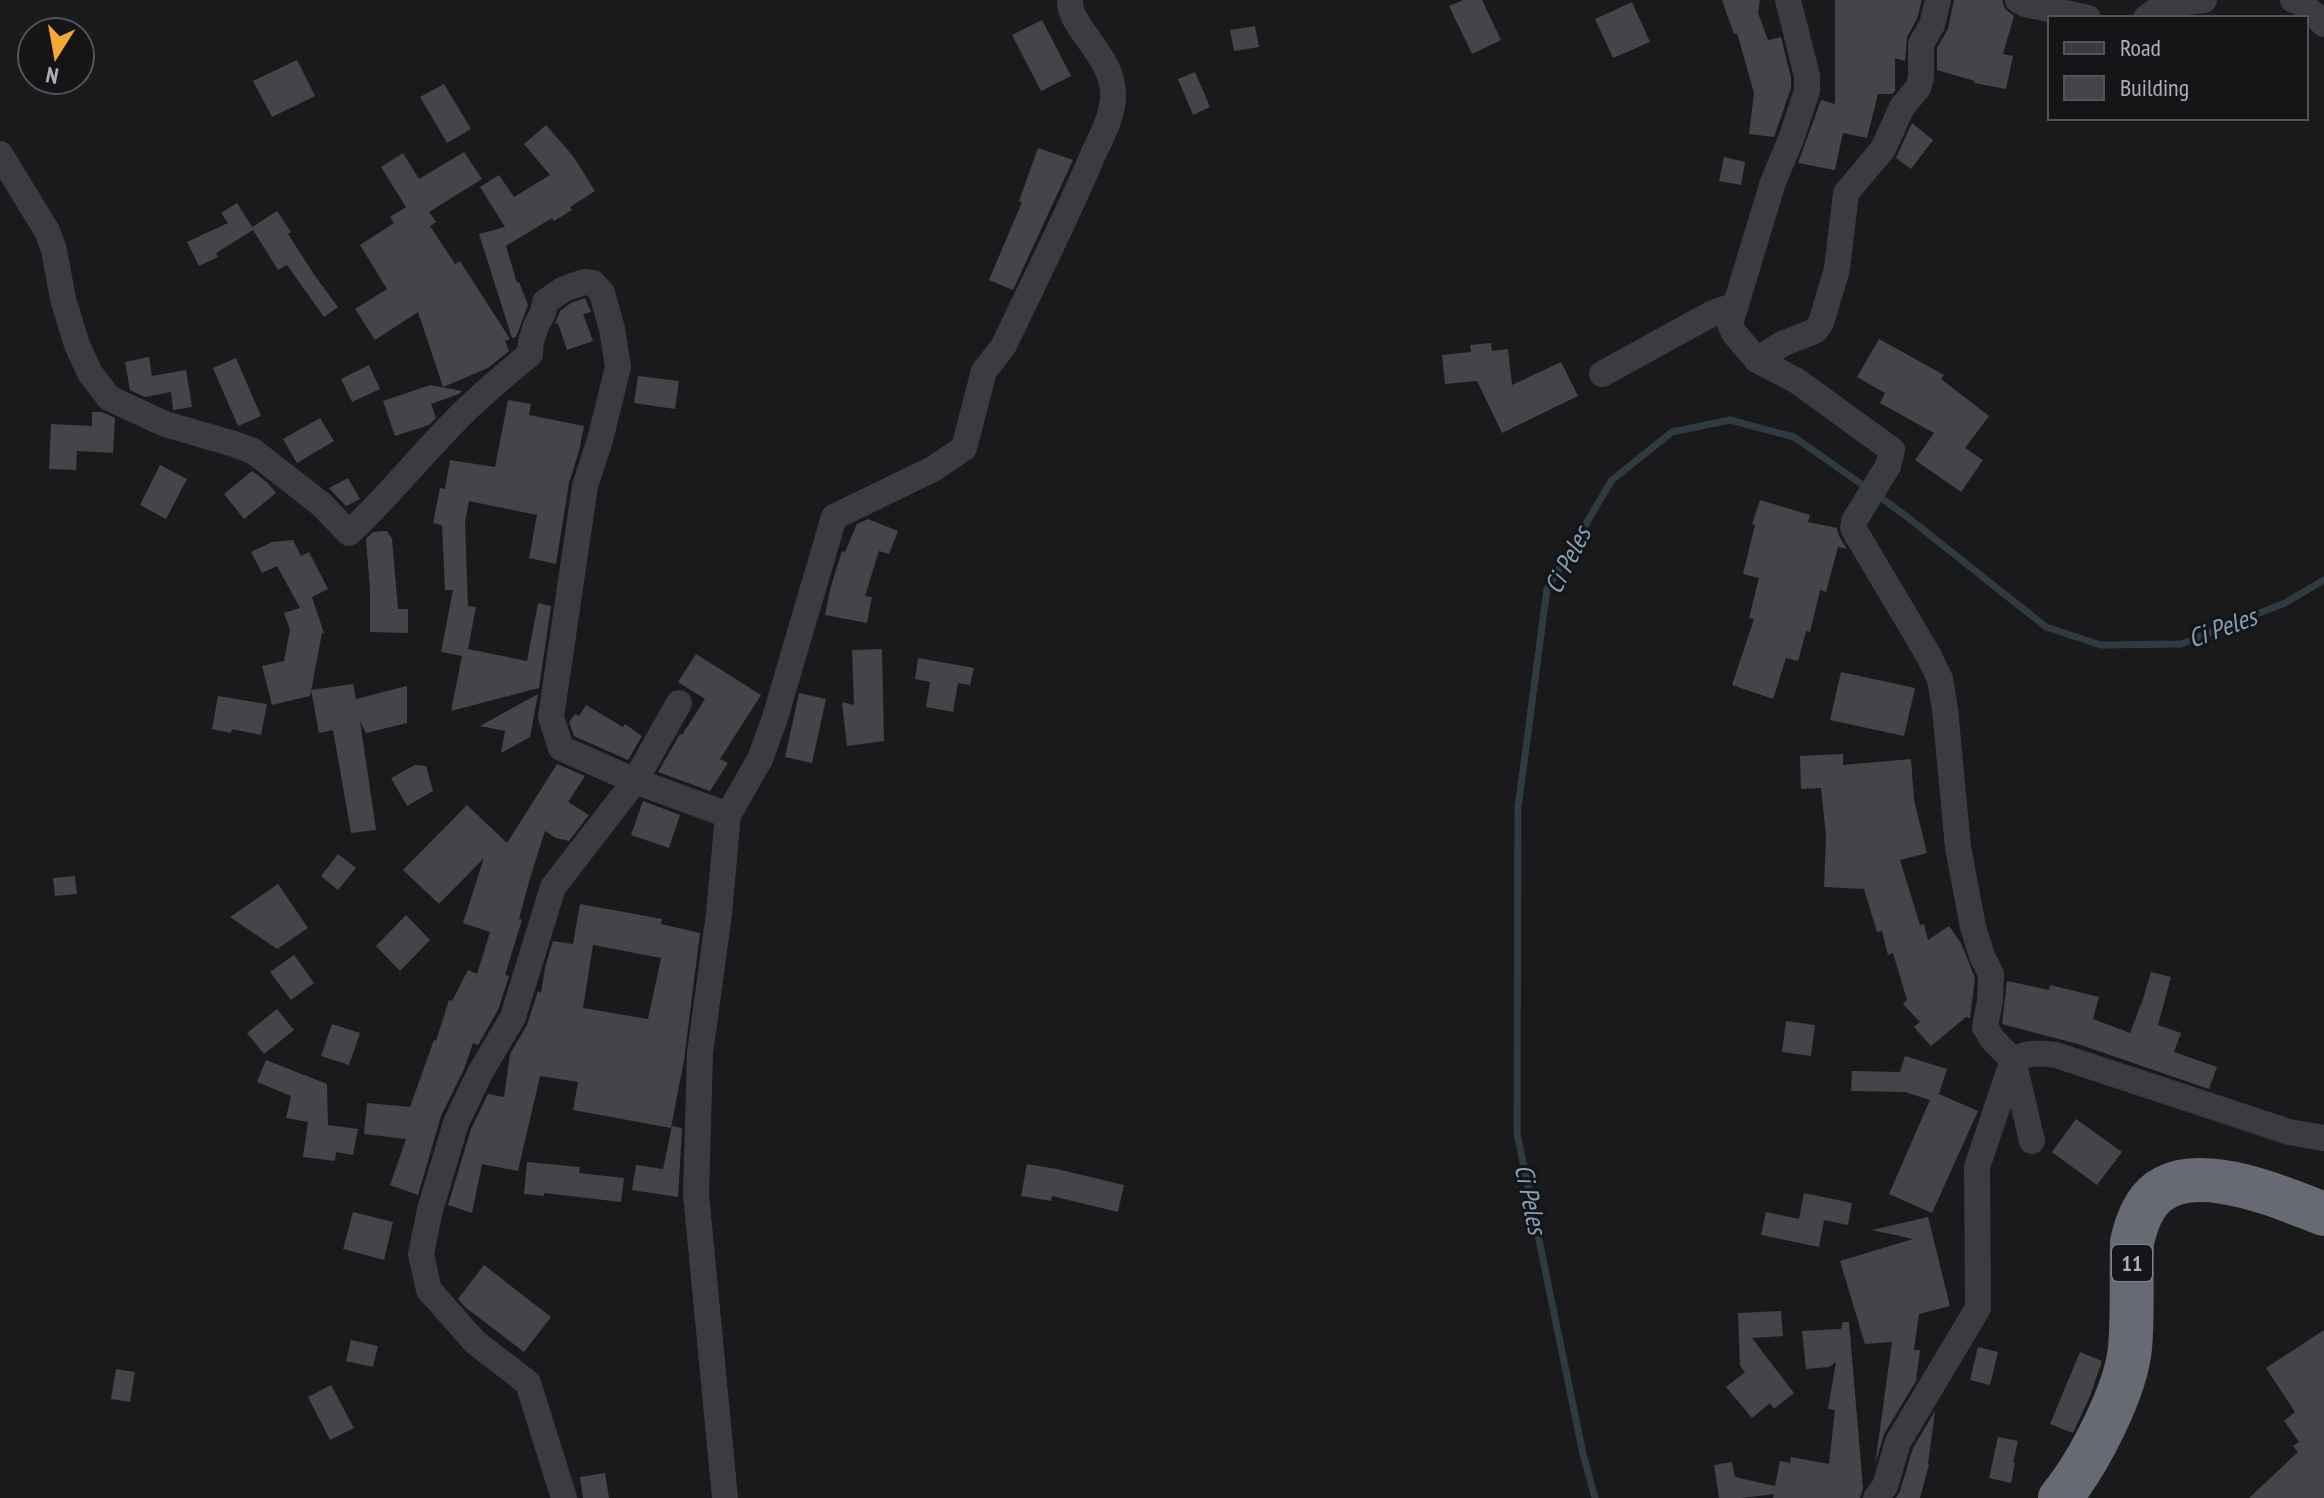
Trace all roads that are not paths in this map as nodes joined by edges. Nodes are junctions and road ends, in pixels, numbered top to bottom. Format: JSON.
{"nodes":[{"id":1,"x":1070,"y":0,"type":"edge"},
{"id":2,"x":1788,"y":0,"type":"edge"},
{"id":3,"x":1938,"y":0,"type":"edge"},
{"id":4,"x":2018,"y":0,"type":"edge"},
{"id":5,"x":2204,"y":0,"type":"edge"},
{"id":6,"x":2293,"y":0,"type":"edge"},
{"id":7,"x":2079,"y":16,"type":"edge"},
{"id":8,"x":2149,"y":16,"type":"edge"},
{"id":9,"x":2324,"y":24,"type":"edge"},
{"id":10,"x":0,"y":154,"type":"edge"},
{"id":11,"x":1736,"y":305,"type":"junction"},
{"id":12,"x":1757,"y":360,"type":"junction"},
{"id":13,"x":1602,"y":374,"type":"dead end"},
{"id":14,"x":679,"y":703,"type":"dead end"},
{"id":15,"x":635,"y":781,"type":"junction"},
{"id":16,"x":728,"y":815,"type":"junction"},
{"id":17,"x":2013,"y":1060,"type":"junction"},
{"id":18,"x":2324,"y":1138,"type":"edge"},
{"id":19,"x":2032,"y":1141,"type":"dead end"},
{"id":20,"x":2324,"y":1214,"type":"edge"},
{"id":21,"x":564,"y":1498,"type":"edge"},
{"id":22,"x":725,"y":1498,"type":"edge"},
{"id":23,"x":1876,"y":1498,"type":"edge"},
{"id":24,"x":2060,"y":1498,"type":"edge"}],
"edges":[{"from":1,"to":16,"type":"street"},
{"from":2,"to":11,"type":"street"},
{"from":3,"to":12,"type":"street"},
{"from":4,"to":7,"type":"street"},
{"from":5,"to":8,"type":"street"},
{"from":6,"to":9,"type":"street"},
{"from":10,"to":15,"type":"street"},
{"from":11,"to":12,"type":"street"},
{"from":11,"to":13,"type":"street"},
{"from":12,"to":17,"type":"street"},
{"from":14,"to":15,"type":"street"},
{"from":15,"to":16,"type":"street"},
{"from":15,"to":21,"type":"street"},
{"from":16,"to":22,"type":"street"},
{"from":17,"to":18,"type":"street"},
{"from":17,"to":19,"type":"street"},
{"from":17,"to":23,"type":"street"},
{"from":20,"to":24,"type":"highway","number":"11"}]}
